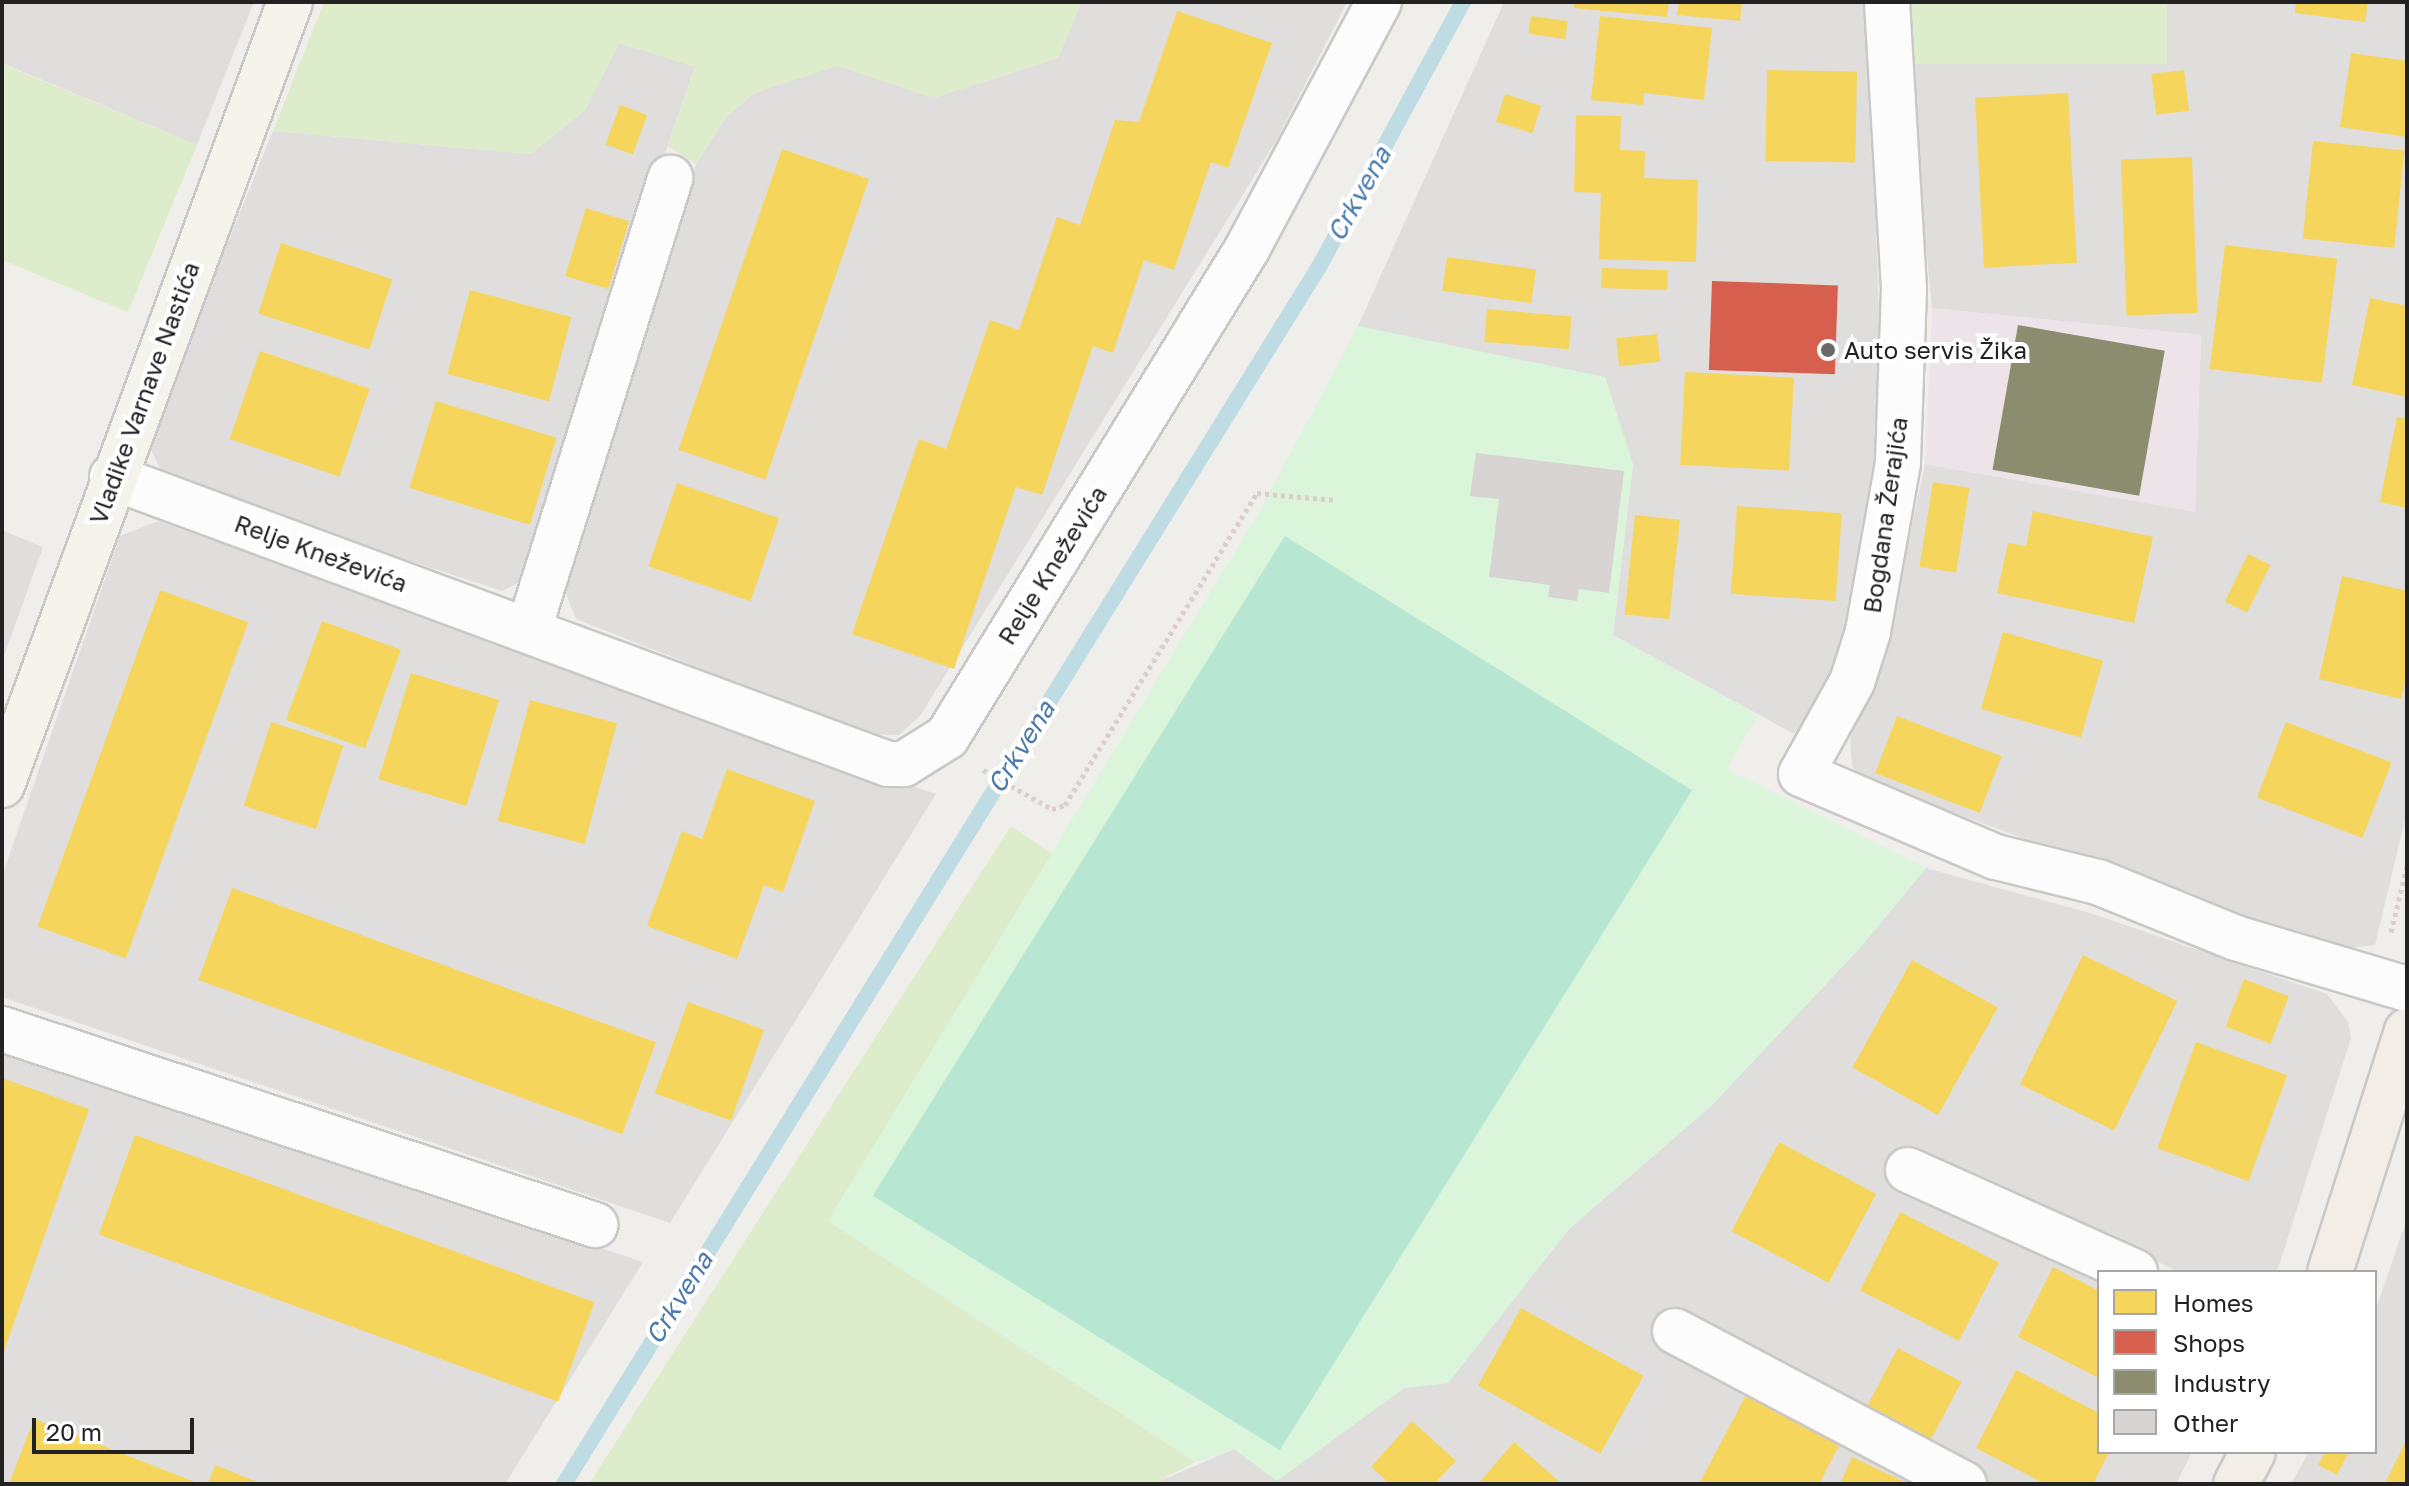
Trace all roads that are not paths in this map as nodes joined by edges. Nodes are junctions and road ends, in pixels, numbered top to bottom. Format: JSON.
{"nodes":[{"id":1,"x":290,"y":2,"type":"edge"},
{"id":2,"x":1379,"y":2,"type":"edge"},
{"id":3,"x":1887,"y":2,"type":"edge"},
{"id":4,"x":670,"y":178,"type":"dead end"},
{"id":5,"x":112,"y":477,"type":"junction"},
{"id":6,"x":529,"y":629,"type":"junction"},
{"id":7,"x":10,"y":739,"type":"edge"},
{"id":8,"x":2,"y":785,"type":"edge"},
{"id":9,"x":2407,"y":989,"type":"edge"},
{"id":10,"x":2,"y":1029,"type":"edge"},
{"id":11,"x":2407,"y":1031,"type":"edge"},
{"id":12,"x":1908,"y":1170,"type":"dead end"},
{"id":13,"x":595,"y":1225,"type":"dead end"},
{"id":14,"x":2131,"y":1270,"type":"edge"},
{"id":15,"x":2331,"y":1270,"type":"edge"},
{"id":16,"x":1675,"y":1331,"type":"dead end"},
{"id":17,"x":2252,"y":1454,"type":"edge"},
{"id":18,"x":1964,"y":1484,"type":"edge"},
{"id":19,"x":2236,"y":1484,"type":"edge"}],
"edges":[{"from":1,"to":5,"type":"street","name":"Vladike Varnave Nastića"},
{"from":2,"to":6,"type":"street","name":"Relje Kneževića"},
{"from":3,"to":9,"type":"street","name":"Bogdana Žerajića"},
{"from":4,"to":6,"type":"street"},
{"from":5,"to":6,"type":"street","name":"Relje Kneževića"},
{"from":5,"to":7,"type":"street","name":"Vladike Varnave Nastića"},
{"from":7,"to":8,"type":"street","name":"Vladike Varnave Nastića"},
{"from":10,"to":13,"type":"street"},
{"from":11,"to":15,"type":"main road"},
{"from":12,"to":14,"type":"street"},
{"from":16,"to":18,"type":"street"},
{"from":17,"to":19,"type":"main road"}]}
